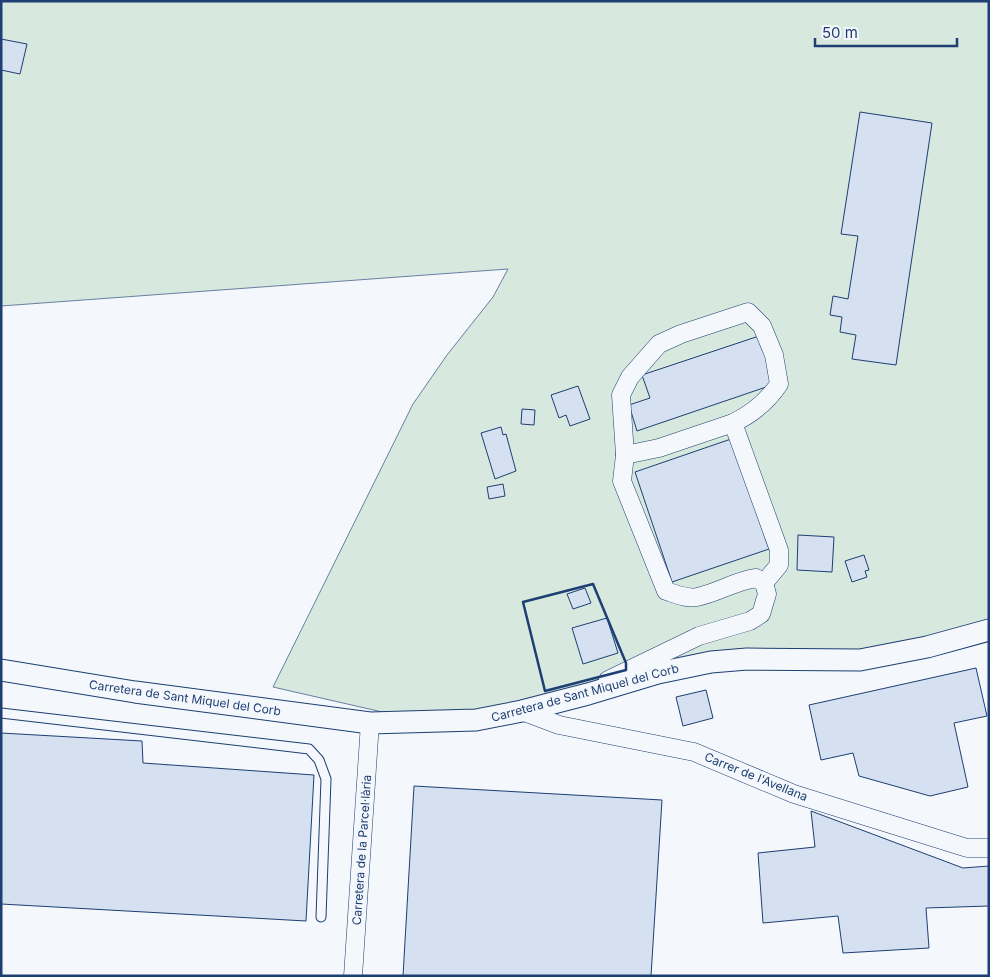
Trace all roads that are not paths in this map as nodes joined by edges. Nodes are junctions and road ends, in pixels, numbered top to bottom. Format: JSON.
{"nodes":[{"id":1,"x":733,"y":423,"type":"junction"},
{"id":2,"x":625,"y":455,"type":"junction"},
{"id":3,"x":764,"y":583,"type":"junction"},
{"id":4,"x":989,"y":630,"type":"edge"},
{"id":5,"x":1,"y":670,"type":"edge"},
{"id":6,"x":572,"y":698,"type":"junction"},
{"id":7,"x":522,"y":711,"type":"junction"},
{"id":8,"x":1,"y":713,"type":"edge"},
{"id":9,"x":370,"y":723,"type":"junction"},
{"id":10,"x":989,"y":848,"type":"edge"},
{"id":11,"x":321,"y":917,"type":"dead end"},
{"id":12,"x":353,"y":976,"type":"edge"}],
"edges":[{"from":1,"to":2,"type":"street"},
{"from":1,"to":2,"type":"street"},
{"from":1,"to":3,"type":"street"},
{"from":2,"to":3,"type":"street"},
{"from":3,"to":6,"type":"street"},
{"from":4,"to":6,"type":"street","name":"Carretera de Sant Miquel del Corb"},
{"from":5,"to":9,"type":"street","name":"Carretera de Sant Miquel del Corb"},
{"from":6,"to":7,"type":"street","name":"Carretera de Sant Miquel del Corb"},
{"from":7,"to":9,"type":"street","name":"Carretera de Sant Miquel del Corb"},
{"from":7,"to":10,"type":"street","name":"Carrer de l'Avellana"},
{"from":8,"to":11,"type":"lane"},
{"from":9,"to":12,"type":"street","name":"Carretera de la Parcel·lària"}]}
